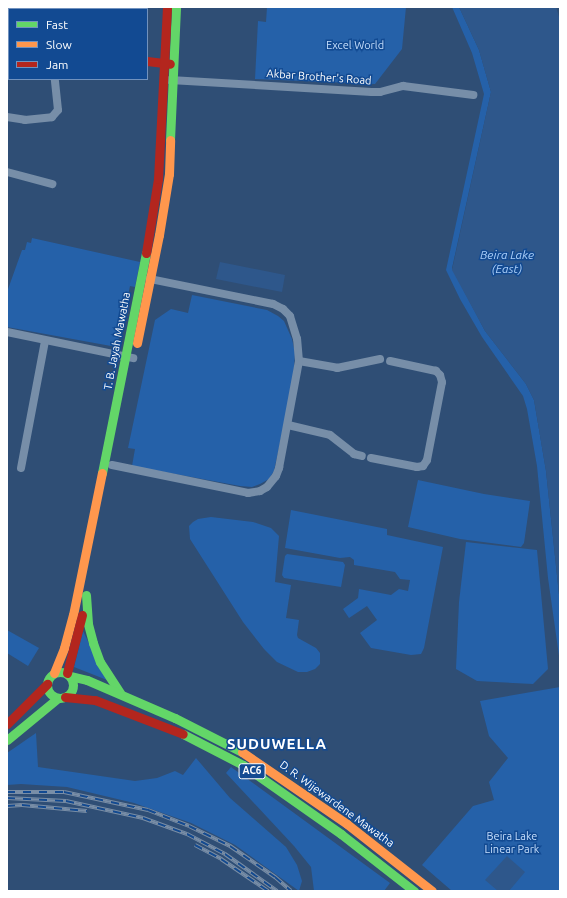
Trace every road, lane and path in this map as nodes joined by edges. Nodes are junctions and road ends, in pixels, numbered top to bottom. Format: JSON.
{"nodes":[{"id":1,"x":167,"y":7,"type":"edge"},
{"id":2,"x":176,"y":7,"type":"edge"},
{"id":3,"x":148,"y":61,"type":"edge"},
{"id":4,"x":164,"y":63,"type":"junction"},
{"id":5,"x":174,"y":64,"type":"junction"},
{"id":6,"x":163,"y":79,"type":"junction"},
{"id":7,"x":55,"y":80,"type":"edge"},
{"id":8,"x":173,"y":80,"type":"junction"},
{"id":9,"x":473,"y":95,"type":"dead end"},
{"id":10,"x":7,"y":117,"type":"edge"},
{"id":11,"x":7,"y":172,"type":"edge"},
{"id":12,"x":52,"y":184,"type":"dead end"},
{"id":13,"x":150,"y":279,"type":"junction"},
{"id":14,"x":7,"y":332,"type":"edge"},
{"id":15,"x":45,"y":341,"type":"junction"},
{"id":16,"x":129,"y":357,"type":"junction"},
{"id":17,"x":380,"y":359,"type":"dead end"},
{"id":18,"x":299,"y":361,"type":"junction"},
{"id":19,"x":390,"y":361,"type":"dead end"},
{"id":20,"x":288,"y":424,"type":"junction"},
{"id":21,"x":362,"y":456,"type":"dead end"},
{"id":22,"x":371,"y":458,"type":"dead end"},
{"id":23,"x":112,"y":465,"type":"junction"},
{"id":24,"x":21,"y":468,"type":"dead end"},
{"id":25,"x":86,"y":595,"type":"junction"},
{"id":26,"x":54,"y":673,"type":"junction"},
{"id":27,"x":68,"y":675,"type":"junction"},
{"id":28,"x":47,"y":684,"type":"junction"},
{"id":29,"x":120,"y":694,"type":"junction"},
{"id":30,"x":61,"y":698,"type":"junction"},
{"id":31,"x":7,"y":724,"type":"edge"},
{"id":32,"x":7,"y":740,"type":"edge"},
{"id":33,"x":285,"y":780,"type":"junction"},
{"id":34,"x":279,"y":790,"type":"junction"},
{"id":35,"x":410,"y":873,"type":"junction"},
{"id":36,"x":403,"y":882,"type":"junction"},
{"id":37,"x":414,"y":891,"type":"edge"},
{"id":38,"x":432,"y":891,"type":"edge"}],
"edges":[{"from":1,"to":4,"type":"main road","name":"T. B. Jayah Mawatha"},
{"from":2,"to":5,"type":"main road","name":"T. B. Jayah Mawatha"},
{"from":3,"to":4,"type":"main road"},
{"from":4,"to":5,"type":"main road"},
{"from":4,"to":6,"type":"main road","name":"T. B. Jayah Mawatha"},
{"from":5,"to":8,"type":"main road","name":"T. B. Jayah Mawatha"},
{"from":6,"to":8,"type":"street","name":"Akbar Brother's Road"},
{"from":6,"to":16,"type":"main road","name":"T. B. Jayah Mawatha"},
{"from":7,"to":10,"type":"street"},
{"from":8,"to":9,"type":"street","name":"Akbar Brother's Road"},
{"from":8,"to":13,"type":"main road","name":"T. B. Jayah Mawatha"},
{"from":11,"to":12,"type":"street"},
{"from":13,"to":16,"type":"main road","name":"T. B. Jayah Mawatha"},
{"from":13,"to":18,"type":"street"},
{"from":14,"to":15,"type":"street"},
{"from":15,"to":16,"type":"street"},
{"from":15,"to":24,"type":"street"},
{"from":16,"to":23,"type":"main road","name":"T. B. Jayah Mawatha"},
{"from":16,"to":26,"type":"main road","name":"T. B. Jayah Mawatha"},
{"from":17,"to":18,"type":"street"},
{"from":18,"to":20,"type":"street"},
{"from":19,"to":22,"type":"street"},
{"from":20,"to":21,"type":"street"},
{"from":20,"to":23,"type":"street"},
{"from":23,"to":25,"type":"main road","name":"T. B. Jayah Mawatha"},
{"from":25,"to":27,"type":"main road","name":"T. B. Jayah Mawatha"},
{"from":25,"to":29,"type":"main road"},
{"from":26,"to":27,"type":"main road"},
{"from":26,"to":28,"type":"main road"},
{"from":27,"to":29,"type":"main road","name":"D. R. Wijewardene Mawatha","number":"AC6"},
{"from":27,"to":30,"type":"main road"},
{"from":28,"to":30,"type":"main road"},
{"from":28,"to":31,"type":"main road"},
{"from":29,"to":33,"type":"main road","name":"D. R. Wijewardene Mawatha","number":"AC6"},
{"from":30,"to":32,"type":"main road"},
{"from":30,"to":34,"type":"main road","name":"D. R. Wijewardene Mawatha","number":"AC6"},
{"from":33,"to":34,"type":"main road"},
{"from":33,"to":35,"type":"main road","name":"D. R. Wijewardene Mawatha","number":"AC6"},
{"from":34,"to":36,"type":"main road","name":"D. R. Wijewardene Mawatha","number":"AC6"},
{"from":35,"to":36,"type":"main road"},
{"from":35,"to":38,"type":"main road","name":"D. R. Wijewardene Mawatha","number":"AC6"},
{"from":36,"to":37,"type":"main road","name":"D. R. Wijewardene Mawatha","number":"AC6"}]}
